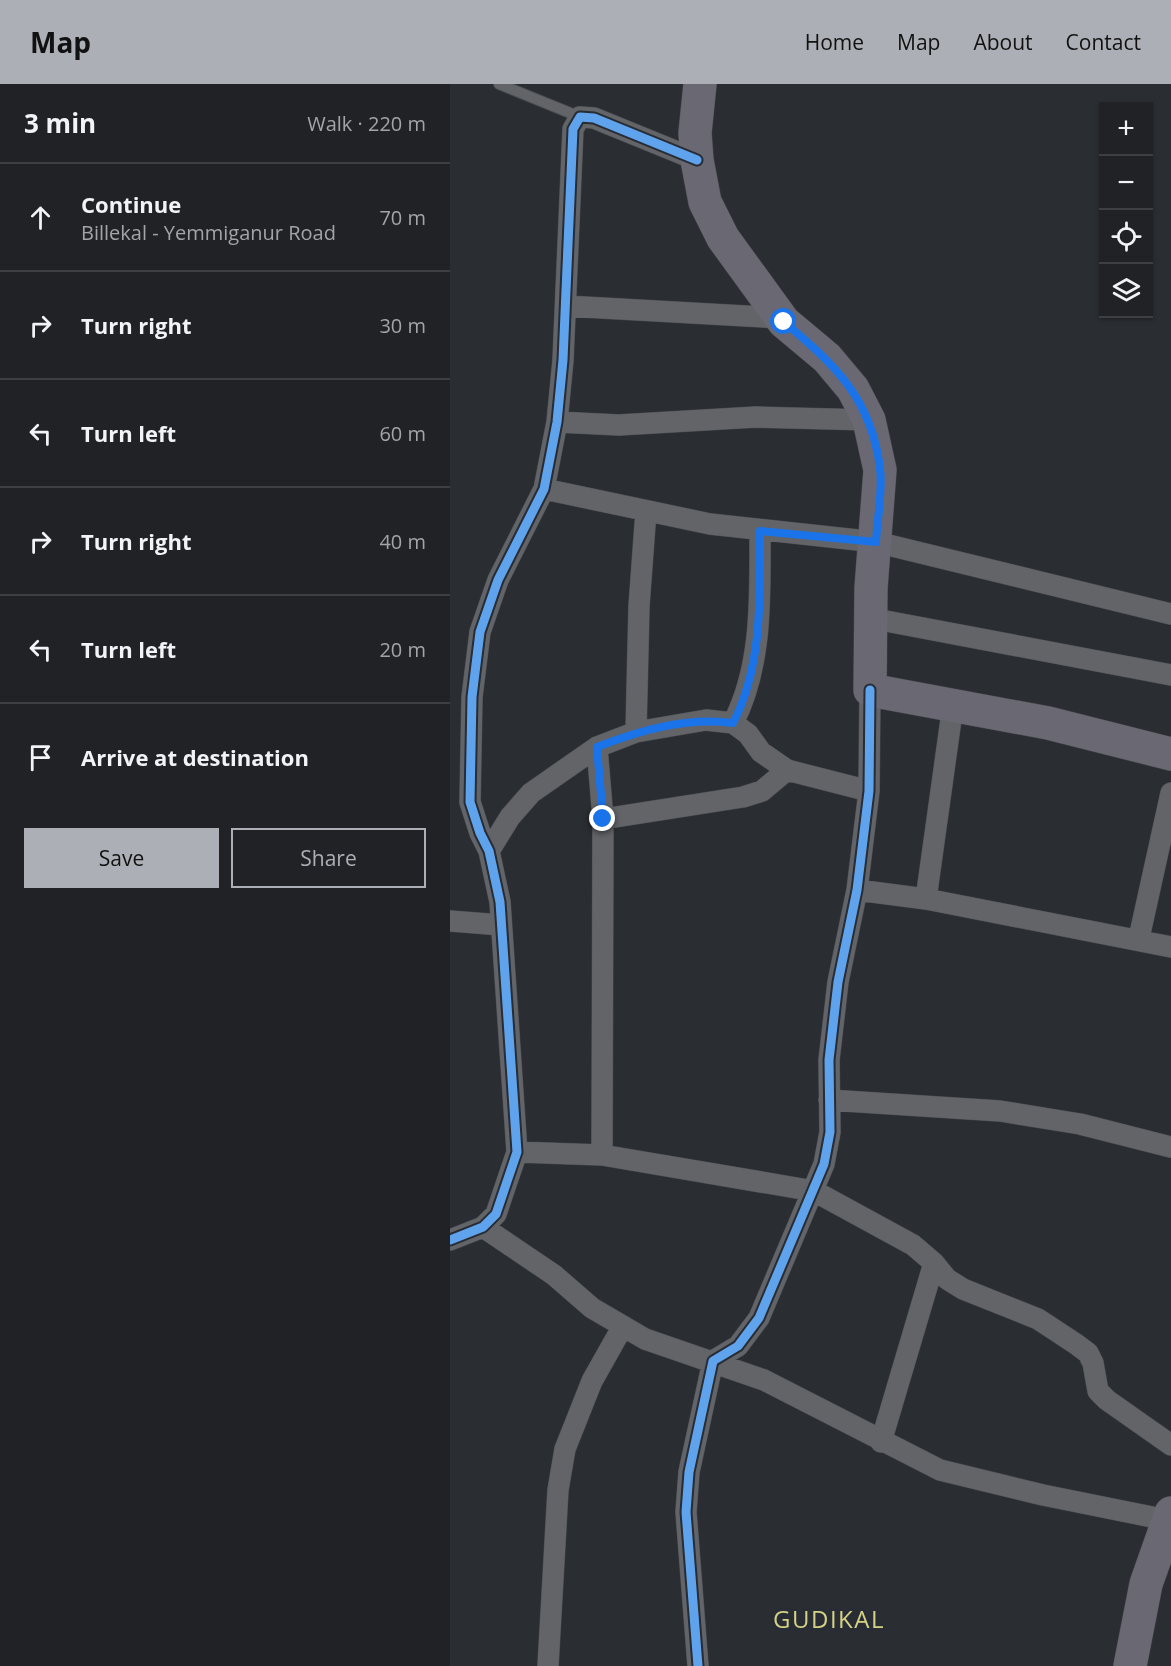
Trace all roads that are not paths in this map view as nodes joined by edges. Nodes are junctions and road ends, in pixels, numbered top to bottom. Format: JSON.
{"nodes":[{"id":1,"x":499,"y":84,"type":"edge"},
{"id":2,"x":700,"y":84,"type":"edge"},
{"id":3,"x":580,"y":117,"type":"junction"},
{"id":4,"x":697,"y":160,"type":"junction"},
{"id":5,"x":566,"y":306,"type":"junction"},
{"id":6,"x":781,"y":318,"type":"junction"},
{"id":7,"x":869,"y":420,"type":"junction"},
{"id":8,"x":557,"y":422,"type":"junction"},
{"id":9,"x":544,"y":489,"type":"junction"},
{"id":10,"x":646,"y":511,"type":"junction"},
{"id":11,"x":760,"y":531,"type":"junction"},
{"id":12,"x":876,"y":542,"type":"junction"},
{"id":13,"x":1171,"y":614,"type":"edge"},
{"id":14,"x":870,"y":618,"type":"junction"},
{"id":15,"x":1171,"y":675,"type":"edge"},
{"id":16,"x":870,"y":690,"type":"junction"},
{"id":17,"x":953,"y":705,"type":"junction"},
{"id":18,"x":733,"y":723,"type":"junction"},
{"id":19,"x":636,"y":732,"type":"junction"},
{"id":20,"x":597,"y":747,"type":"junction"},
{"id":21,"x":1171,"y":754,"type":"edge"},
{"id":22,"x":787,"y":770,"type":"junction"},
{"id":23,"x":869,"y":791,"type":"junction"},
{"id":24,"x":1171,"y":793,"type":"edge"},
{"id":25,"x":603,"y":819,"type":"junction"},
{"id":26,"x":489,"y":851,"type":"junction"},
{"id":27,"x":857,"y":890,"type":"junction"},
{"id":28,"x":926,"y":899,"type":"junction"},
{"id":29,"x":450,"y":921,"type":"edge"},
{"id":30,"x":501,"y":926,"type":"junction"},
{"id":31,"x":1138,"y":938,"type":"junction"},
{"id":32,"x":1171,"y":947,"type":"edge"},
{"id":33,"x":829,"y":1100,"type":"junction"},
{"id":34,"x":1171,"y":1147,"type":"edge"},
{"id":35,"x":517,"y":1152,"type":"junction"},
{"id":36,"x":602,"y":1155,"type":"junction"},
{"id":37,"x":814,"y":1191,"type":"junction"},
{"id":38,"x":483,"y":1227,"type":"junction"},
{"id":39,"x":450,"y":1240,"type":"edge"},
{"id":40,"x":934,"y":1263,"type":"junction"},
{"id":41,"x":624,"y":1326,"type":"junction"},
{"id":42,"x":713,"y":1361,"type":"junction"},
{"id":43,"x":881,"y":1442,"type":"junction"},
{"id":44,"x":1171,"y":1445,"type":"edge"},
{"id":45,"x":1169,"y":1516,"type":"edge"},
{"id":46,"x":548,"y":1666,"type":"edge"},
{"id":47,"x":698,"y":1666,"type":"edge"},
{"id":48,"x":1130,"y":1666,"type":"edge"}],
"edges":[{"from":1,"to":3,"type":"lane"},
{"from":2,"to":4,"type":"main road"},
{"from":3,"to":4,"type":"street"},
{"from":3,"to":5,"type":"street"},
{"from":4,"to":6,"type":"main road"},
{"from":5,"to":6,"type":"street"},
{"from":5,"to":8,"type":"street"},
{"from":6,"to":7,"type":"main road"},
{"from":7,"to":8,"type":"street"},
{"from":7,"to":12,"type":"main road"},
{"from":8,"to":9,"type":"street"},
{"from":9,"to":10,"type":"street"},
{"from":9,"to":26,"type":"street"},
{"from":10,"to":11,"type":"street"},
{"from":10,"to":19,"type":"street"},
{"from":11,"to":12,"type":"street"},
{"from":11,"to":18,"type":"street"},
{"from":12,"to":13,"type":"street"},
{"from":12,"to":14,"type":"main road"},
{"from":14,"to":15,"type":"street"},
{"from":14,"to":16,"type":"main road"},
{"from":16,"to":17,"type":"main road"},
{"from":16,"to":23,"type":"street"},
{"from":17,"to":21,"type":"main road"},
{"from":17,"to":28,"type":"street"},
{"from":18,"to":19,"type":"street"},
{"from":18,"to":22,"type":"street"},
{"from":19,"to":20,"type":"street"},
{"from":20,"to":25,"type":"street"},
{"from":20,"to":26,"type":"street"},
{"from":22,"to":23,"type":"street"},
{"from":22,"to":25,"type":"street"},
{"from":23,"to":27,"type":"street"},
{"from":24,"to":31,"type":"street"},
{"from":25,"to":36,"type":"street"},
{"from":26,"to":30,"type":"street"},
{"from":27,"to":28,"type":"street"},
{"from":27,"to":33,"type":"street"},
{"from":28,"to":31,"type":"street"},
{"from":29,"to":30,"type":"street"},
{"from":30,"to":35,"type":"street"},
{"from":31,"to":32,"type":"street"},
{"from":33,"to":34,"type":"street"},
{"from":33,"to":37,"type":"street"},
{"from":35,"to":36,"type":"street"},
{"from":35,"to":38,"type":"street"},
{"from":36,"to":37,"type":"street"},
{"from":37,"to":40,"type":"street"},
{"from":37,"to":42,"type":"street"},
{"from":38,"to":39,"type":"street"},
{"from":38,"to":41,"type":"street"},
{"from":40,"to":43,"type":"street"},
{"from":40,"to":44,"type":"street"},
{"from":41,"to":42,"type":"street"},
{"from":41,"to":46,"type":"street"},
{"from":42,"to":43,"type":"street"},
{"from":42,"to":47,"type":"street"},
{"from":43,"to":45,"type":"street"},
{"from":45,"to":48,"type":"main road"}]}
